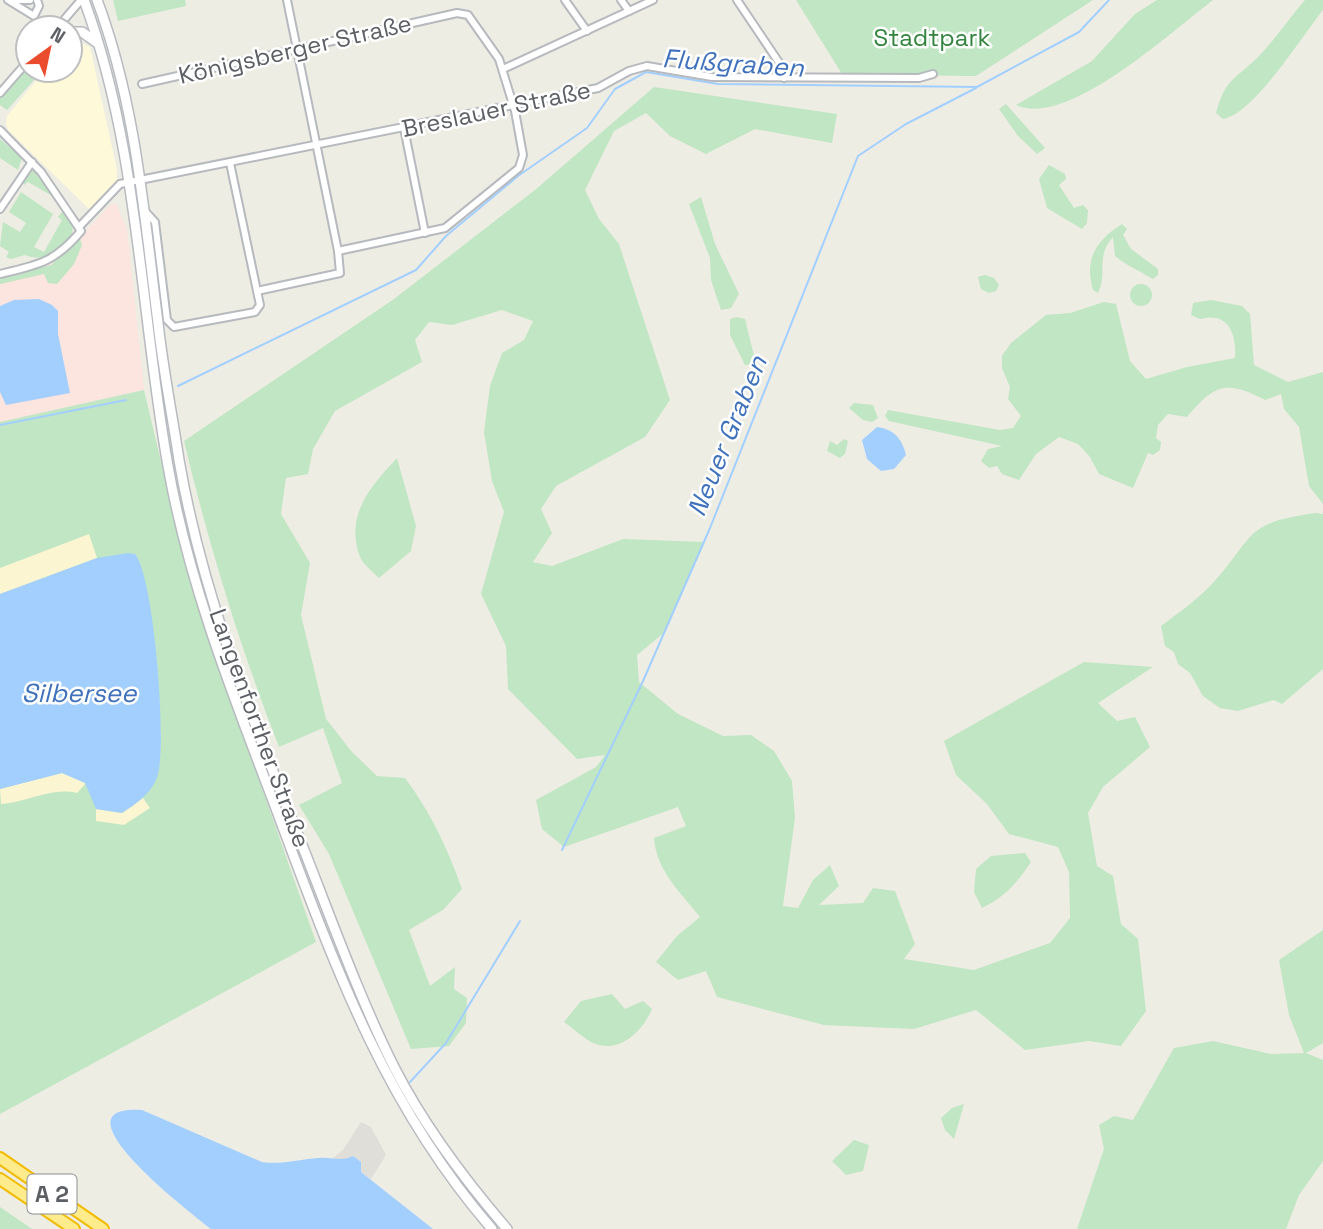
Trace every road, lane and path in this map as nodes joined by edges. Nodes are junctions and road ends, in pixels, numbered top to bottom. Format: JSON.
{"nodes":[{"id":1,"x":8,"y":0,"type":"edge"},
{"id":2,"x":30,"y":0,"type":"edge"},
{"id":3,"x":37,"y":0,"type":"edge"},
{"id":4,"x":82,"y":0,"type":"edge"},
{"id":5,"x":97,"y":0,"type":"edge"},
{"id":6,"x":287,"y":0,"type":"edge"},
{"id":7,"x":565,"y":0,"type":"edge"},
{"id":8,"x":621,"y":0,"type":"edge"},
{"id":9,"x":653,"y":0,"type":"edge"},
{"id":10,"x":737,"y":0,"type":"edge"},
{"id":11,"x":629,"y":11,"type":"junction"},
{"id":12,"x":70,"y":14,"type":"edge"},
{"id":13,"x":587,"y":31,"type":"junction"},
{"id":14,"x":84,"y":34,"type":"edge"},
{"id":15,"x":99,"y":45,"type":"junction"},
{"id":16,"x":297,"y":49,"type":"junction"},
{"id":17,"x":503,"y":69,"type":"junction"},
{"id":18,"x":933,"y":75,"type":"dead end"},
{"id":19,"x":14,"y":77,"type":"edge"},
{"id":20,"x":785,"y":78,"type":"junction"},
{"id":21,"x":142,"y":84,"type":"dead end"},
{"id":22,"x":0,"y":93,"type":"edge"},
{"id":23,"x":513,"y":105,"type":"junction"},
{"id":24,"x":404,"y":128,"type":"junction"},
{"id":25,"x":0,"y":130,"type":"edge"},
{"id":26,"x":316,"y":145,"type":"junction"},
{"id":27,"x":32,"y":162,"type":"junction"},
{"id":28,"x":230,"y":163,"type":"junction"},
{"id":29,"x":141,"y":180,"type":"junction"},
{"id":30,"x":129,"y":182,"type":"junction"},
{"id":31,"x":0,"y":209,"type":"edge"},
{"id":32,"x":145,"y":211,"type":"junction"},
{"id":33,"x":80,"y":229,"type":"junction"},
{"id":34,"x":425,"y":233,"type":"junction"},
{"id":35,"x":338,"y":251,"type":"junction"},
{"id":36,"x":0,"y":274,"type":"edge"},
{"id":37,"x":257,"y":291,"type":"junction"},
{"id":38,"x":0,"y":1158,"type":"edge"},
{"id":39,"x":0,"y":1179,"type":"edge"},
{"id":40,"x":74,"y":1229,"type":"edge"},
{"id":41,"x":103,"y":1229,"type":"edge"},
{"id":42,"x":492,"y":1229,"type":"edge"},
{"id":43,"x":507,"y":1229,"type":"edge"}],
"edges":[{"from":1,"to":2,"type":"street"},
{"from":1,"to":3,"type":"street"},
{"from":4,"to":12,"type":"street"},
{"from":4,"to":15,"type":"main road","name":"Langenforther Straße"},
{"from":5,"to":29,"type":"main road","name":"Langenforther Straße"},
{"from":6,"to":16,"type":"street"},
{"from":7,"to":13,"type":"street"},
{"from":8,"to":11,"type":"street"},
{"from":9,"to":11,"type":"street"},
{"from":10,"to":20,"type":"street"},
{"from":11,"to":13,"type":"street"},
{"from":13,"to":17,"type":"street"},
{"from":14,"to":15,"type":"main road"},
{"from":15,"to":30,"type":"main road","name":"Langenforther Straße"},
{"from":16,"to":17,"type":"street","name":"Königsberger Straße"},
{"from":16,"to":21,"type":"street","name":"Königsberger Straße"},
{"from":16,"to":26,"type":"street"},
{"from":17,"to":23,"type":"street","name":"Königsberger Straße"},
{"from":18,"to":20,"type":"street","name":"Breslauer Straße"},
{"from":19,"to":22,"type":"street"},
{"from":20,"to":23,"type":"street","name":"Breslauer Straße"},
{"from":23,"to":24,"type":"street","name":"Breslauer Straße"},
{"from":23,"to":34,"type":"street","name":"Königsberger Straße"},
{"from":24,"to":26,"type":"street","name":"Breslauer Straße"},
{"from":24,"to":34,"type":"street"},
{"from":25,"to":27,"type":"street"},
{"from":26,"to":28,"type":"street","name":"Breslauer Straße"},
{"from":26,"to":35,"type":"street"},
{"from":27,"to":31,"type":"street"},
{"from":27,"to":33,"type":"street"},
{"from":28,"to":29,"type":"street","name":"Breslauer Straße"},
{"from":28,"to":37,"type":"street"},
{"from":29,"to":30,"type":"street","name":"Breslauer Straße"},
{"from":29,"to":32,"type":"main road","name":"Langenforther Straße"},
{"from":30,"to":33,"type":"street"},
{"from":30,"to":42,"type":"main road","name":"Langenforther Straße"},
{"from":32,"to":37,"type":"street"},
{"from":32,"to":43,"type":"main road","name":"Langenforther Straße"},
{"from":33,"to":36,"type":"street"},
{"from":34,"to":35,"type":"street"},
{"from":35,"to":37,"type":"street"},
{"from":38,"to":41,"type":"highway","number":"A 2"},
{"from":39,"to":40,"type":"highway","number":"A 2"}]}
